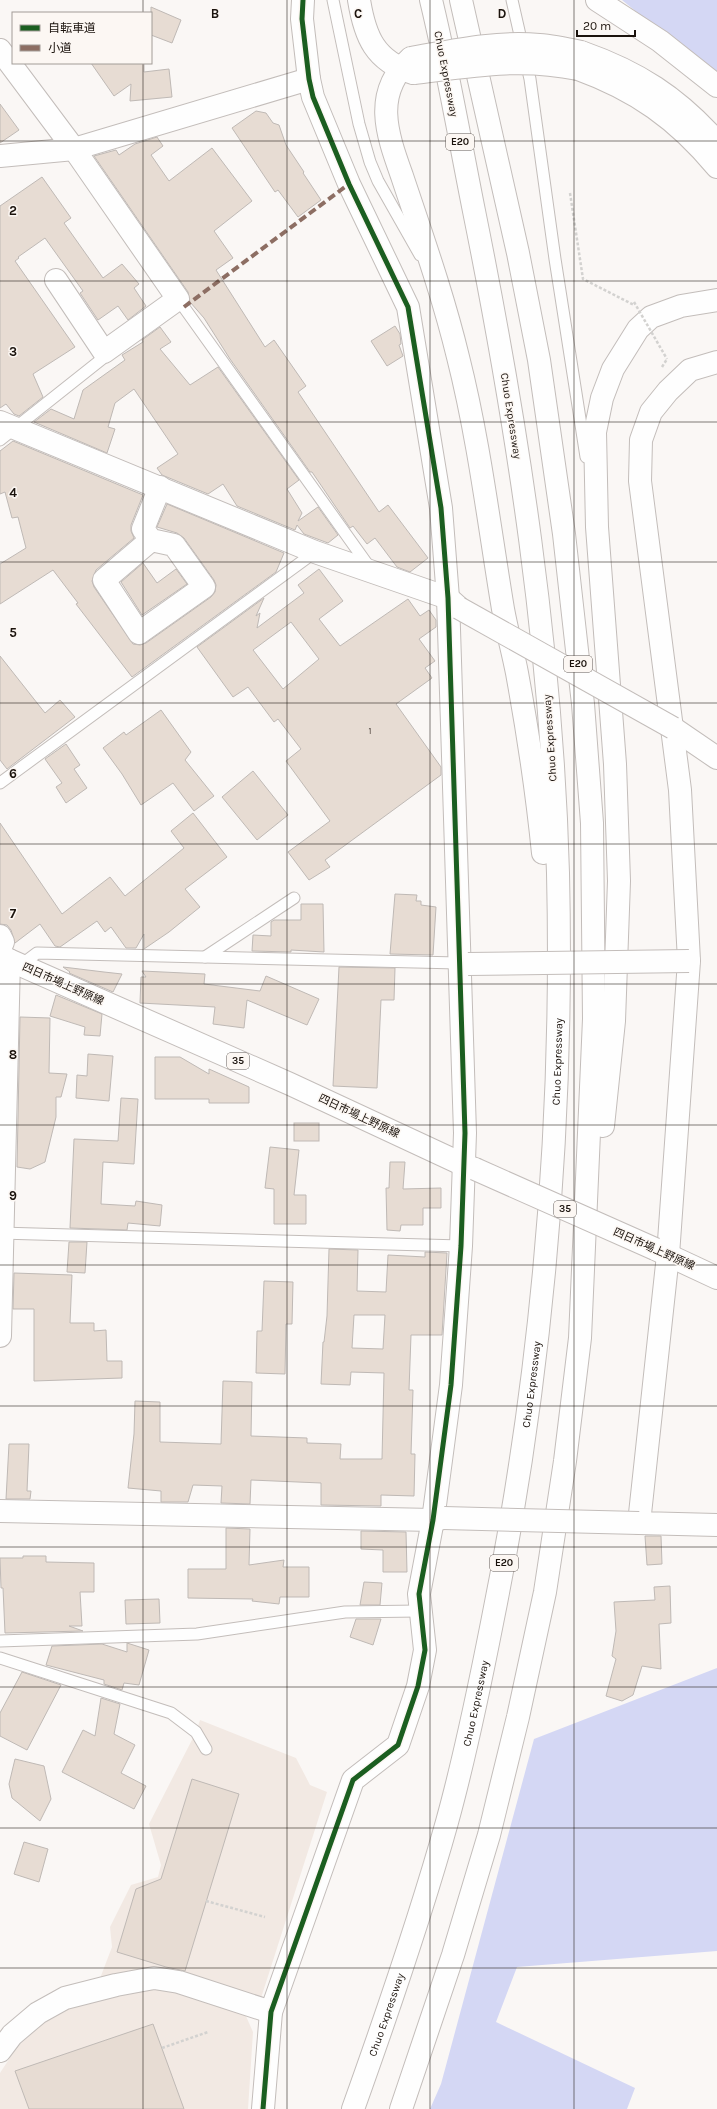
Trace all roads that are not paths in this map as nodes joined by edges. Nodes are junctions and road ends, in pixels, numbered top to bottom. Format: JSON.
{"nodes":[{"id":1,"x":303,"y":0,"type":"edge"},
{"id":2,"x":333,"y":0,"type":"edge"},
{"id":3,"x":360,"y":0,"type":"edge"},
{"id":4,"x":430,"y":0,"type":"edge"},
{"id":5,"x":460,"y":0,"type":"edge"},
{"id":6,"x":512,"y":0,"type":"edge"},
{"id":7,"x":597,"y":0,"type":"edge"},
{"id":8,"x":0,"y":50,"type":"edge"},
{"id":9,"x":579,"y":61,"type":"junction"},
{"id":10,"x":408,"y":67,"type":"junction"},
{"id":11,"x":309,"y":79,"type":"junction"},
{"id":12,"x":717,"y":86,"type":"edge"},
{"id":13,"x":717,"y":142,"type":"edge"},
{"id":14,"x":74,"y":149,"type":"junction"},
{"id":15,"x":0,"y":156,"type":"edge"},
{"id":16,"x":717,"y":167,"type":"edge"},
{"id":17,"x":56,"y":280,"type":"dead end"},
{"id":18,"x":439,"y":286,"type":"junction"},
{"id":19,"x":178,"y":299,"type":"junction"},
{"id":20,"x":717,"y":300,"type":"edge"},
{"id":21,"x":104,"y":352,"type":"junction"},
{"id":22,"x":717,"y":362,"type":"edge"},
{"id":23,"x":9,"y":425,"type":"edge"},
{"id":24,"x":0,"y":440,"type":"edge"},
{"id":25,"x":160,"y":487,"type":"junction"},
{"id":26,"x":597,"y":527,"type":"junction"},
{"id":27,"x":152,"y":540,"type":"junction"},
{"id":28,"x":315,"y":552,"type":"junction"},
{"id":29,"x":371,"y":570,"type":"junction"},
{"id":30,"x":453,"y":603,"type":"junction"},
{"id":31,"x":673,"y":728,"type":"junction"},
{"id":32,"x":717,"y":758,"type":"edge"},
{"id":33,"x":0,"y":783,"type":"edge"},
{"id":34,"x":294,"y":898,"type":"dead end"},
{"id":35,"x":0,"y":936,"type":"edge"},
{"id":36,"x":7,"y":957,"type":"edge"},
{"id":37,"x":205,"y":957,"type":"junction"},
{"id":38,"x":690,"y":961,"type":"junction"},
{"id":39,"x":463,"y":964,"type":"junction"},
{"id":40,"x":559,"y":1000,"type":"junction"},
{"id":41,"x":469,"y":1167,"type":"junction"},
{"id":42,"x":1,"y":1233,"type":"edge"},
{"id":43,"x":461,"y":1246,"type":"junction"},
{"id":44,"x":662,"y":1252,"type":"junction"},
{"id":45,"x":717,"y":1278,"type":"edge"},
{"id":46,"x":0,"y":1336,"type":"edge"},
{"id":47,"x":580,"y":1338,"type":"junction"},
{"id":48,"x":0,"y":1511,"type":"edge"},
{"id":49,"x":438,"y":1519,"type":"junction"},
{"id":50,"x":639,"y":1523,"type":"junction"},
{"id":51,"x":717,"y":1525,"type":"edge"},
{"id":52,"x":419,"y":1611,"type":"junction"},
{"id":53,"x":0,"y":1641,"type":"edge"},
{"id":54,"x":0,"y":1658,"type":"edge"},
{"id":55,"x":206,"y":1749,"type":"dead end"},
{"id":56,"x":271,"y":2012,"type":"junction"},
{"id":57,"x":0,"y":2050,"type":"edge"},
{"id":58,"x":263,"y":2109,"type":"edge"},
{"id":59,"x":353,"y":2109,"type":"edge"},
{"id":60,"x":401,"y":2109,"type":"edge"}],
"edges":[{"from":1,"to":11,"type":"main road"},
{"from":2,"to":18,"type":"lane"},
{"from":3,"to":10,"type":"main road"},
{"from":4,"to":40,"type":"main road","name":"Chuo Expressway","number":"E20"},
{"from":5,"to":47,"type":"main road","number":"E20"},
{"from":6,"to":26,"type":"lane"},
{"from":7,"to":12,"type":"main road"},
{"from":8,"to":14,"type":"main road"},
{"from":9,"to":10,"type":"main road","bridge":true},
{"from":9,"to":13,"type":"main road"},
{"from":9,"to":16,"type":"main road"},
{"from":10,"to":18,"type":"main road"},
{"from":11,"to":14,"type":"main road"},
{"from":11,"to":30,"type":"main road"},
{"from":14,"to":15,"type":"main road"},
{"from":14,"to":19,"type":"main road"},
{"from":17,"to":21,"type":"main road"},
{"from":18,"to":40,"type":"main road"},
{"from":19,"to":21,"type":"main road"},
{"from":19,"to":29,"type":"lane"},
{"from":20,"to":26,"type":"main road"},
{"from":21,"to":23,"type":"lane"},
{"from":22,"to":31,"type":"main road"},
{"from":23,"to":24,"type":"lane"},
{"from":23,"to":25,"type":"main road"},
{"from":25,"to":27,"type":"main road"},
{"from":25,"to":28,"type":"main road"},
{"from":26,"to":47,"type":"main road"},
{"from":27,"to":27,"type":"main road"},
{"from":28,"to":29,"type":"main road"},
{"from":28,"to":33,"type":"lane"},
{"from":29,"to":30,"type":"main road"},
{"from":30,"to":31,"type":"main road","bridge":true},
{"from":30,"to":39,"type":"main road"},
{"from":31,"to":32,"type":"main road"},
{"from":31,"to":38,"type":"main road"},
{"from":34,"to":37,"type":"lane"},
{"from":35,"to":36,"type":"main road"},
{"from":36,"to":37,"type":"lane"},
{"from":36,"to":41,"type":"main road","name":"四日市場上野原線","number":"35"},
{"from":36,"to":42,"type":"main road"},
{"from":37,"to":39,"type":"lane"},
{"from":38,"to":39,"type":"main road","bridge":true},
{"from":38,"to":44,"type":"main road"},
{"from":39,"to":41,"type":"main road"},
{"from":40,"to":59,"type":"main road","name":"Chuo Expressway","number":"E20"},
{"from":41,"to":43,"type":"main road"},
{"from":41,"to":44,"type":"main road","name":"四日市場上野原線","number":"35","bridge":true},
{"from":42,"to":43,"type":"lane"},
{"from":42,"to":46,"type":"main road"},
{"from":43,"to":49,"type":"main road"},
{"from":44,"to":45,"type":"main road","name":"四日市場上野原線","number":"35"},
{"from":44,"to":50,"type":"main road"},
{"from":47,"to":60,"type":"main road","number":"E20"},
{"from":48,"to":49,"type":"main road"},
{"from":49,"to":50,"type":"main road","bridge":true},
{"from":49,"to":52,"type":"main road"},
{"from":50,"to":51,"type":"main road"},
{"from":52,"to":53,"type":"lane"},
{"from":52,"to":56,"type":"main road"},
{"from":54,"to":55,"type":"lane"},
{"from":56,"to":57,"type":"main road"},
{"from":56,"to":58,"type":"main road"}]}
